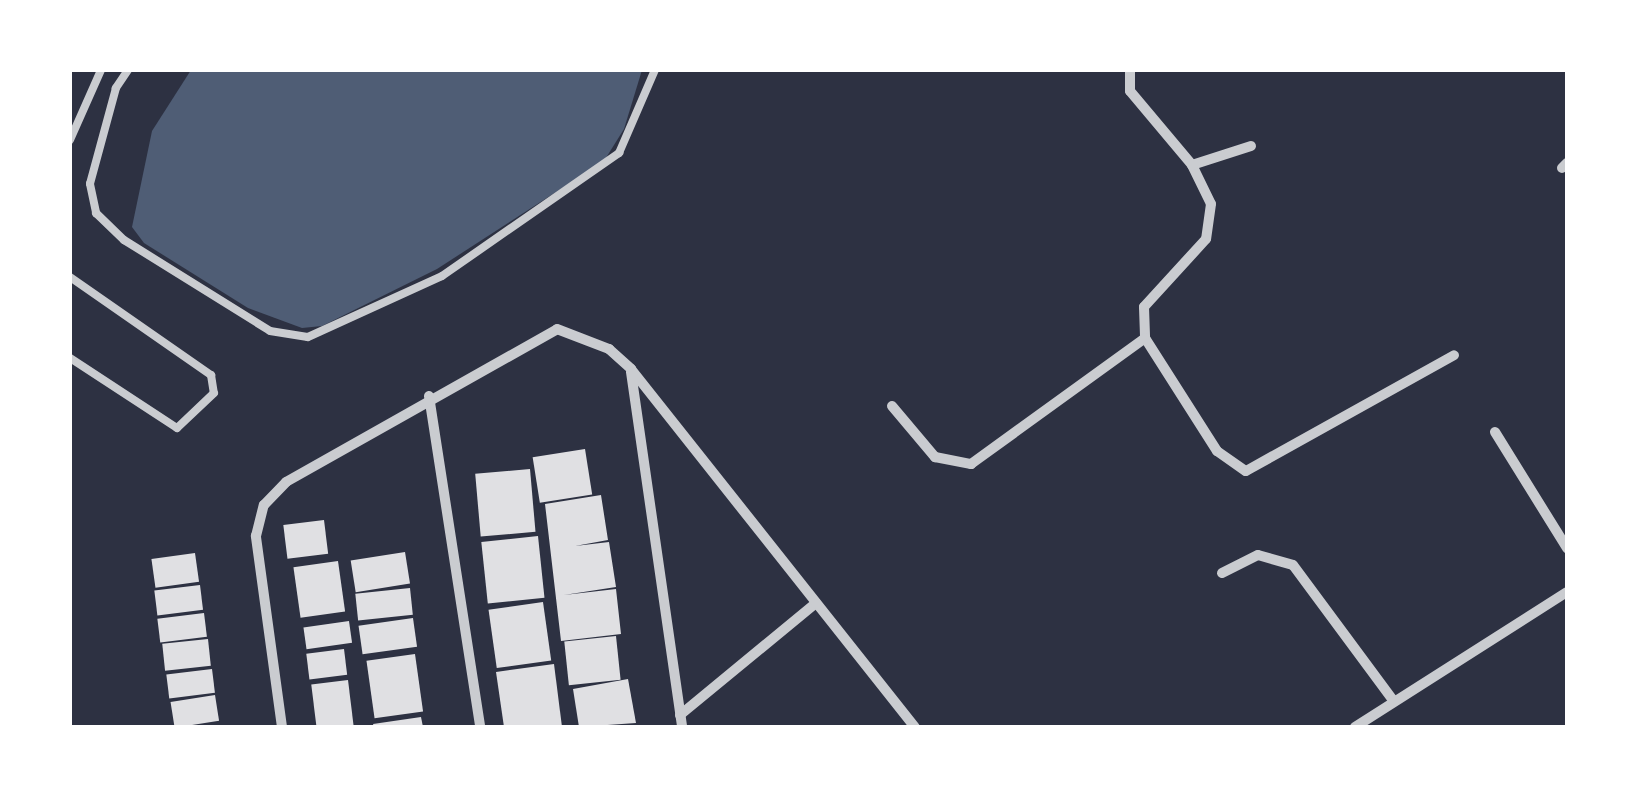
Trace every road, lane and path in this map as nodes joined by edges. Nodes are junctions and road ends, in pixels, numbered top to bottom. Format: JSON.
{"nodes":[{"id":1,"x":101,"y":70,"type":"edge"},
{"id":2,"x":128,"y":70,"type":"edge"},
{"id":3,"x":655,"y":70,"type":"edge"},
{"id":4,"x":1130,"y":70,"type":"edge"},
{"id":5,"x":70,"y":140,"type":"edge"},
{"id":6,"x":1251,"y":146,"type":"dead end"},
{"id":7,"x":1192,"y":165,"type":"junction"},
{"id":8,"x":70,"y":276,"type":"edge"},
{"id":9,"x":1145,"y":338,"type":"junction"},
{"id":10,"x":1454,"y":355,"type":"dead end"},
{"id":11,"x":70,"y":358,"type":"edge"},
{"id":12,"x":631,"y":369,"type":"junction"},
{"id":13,"x":429,"y":396,"type":"junction"},
{"id":14,"x":892,"y":406,"type":"dead end"},
{"id":15,"x":1494,"y":432,"type":"dead end"},
{"id":16,"x":1567,"y":548,"type":"edge"},
{"id":17,"x":1222,"y":574,"type":"dead end"},
{"id":18,"x":1567,"y":592,"type":"edge"},
{"id":19,"x":816,"y":603,"type":"junction"},
{"id":20,"x":1392,"y":699,"type":"junction"},
{"id":21,"x":681,"y":721,"type":"edge"},
{"id":22,"x":282,"y":727,"type":"edge"},
{"id":23,"x":480,"y":727,"type":"edge"},
{"id":24,"x":915,"y":727,"type":"edge"},
{"id":25,"x":1355,"y":727,"type":"edge"}],
"edges":[{"from":1,"to":5,"type":"lane"},
{"from":2,"to":3,"type":"lane"},
{"from":4,"to":7,"type":"street"},
{"from":6,"to":7,"type":"street"},
{"from":7,"to":9,"type":"street"},
{"from":8,"to":11,"type":"lane"},
{"from":9,"to":10,"type":"street"},
{"from":9,"to":14,"type":"street"},
{"from":12,"to":13,"type":"street"},
{"from":12,"to":19,"type":"street"},
{"from":12,"to":21,"type":"street"},
{"from":13,"to":22,"type":"street"},
{"from":13,"to":23,"type":"street"},
{"from":15,"to":16,"type":"street"},
{"from":17,"to":20,"type":"street"},
{"from":18,"to":20,"type":"street"},
{"from":19,"to":21,"type":"street"},
{"from":19,"to":24,"type":"street"},
{"from":20,"to":25,"type":"street"}]}
